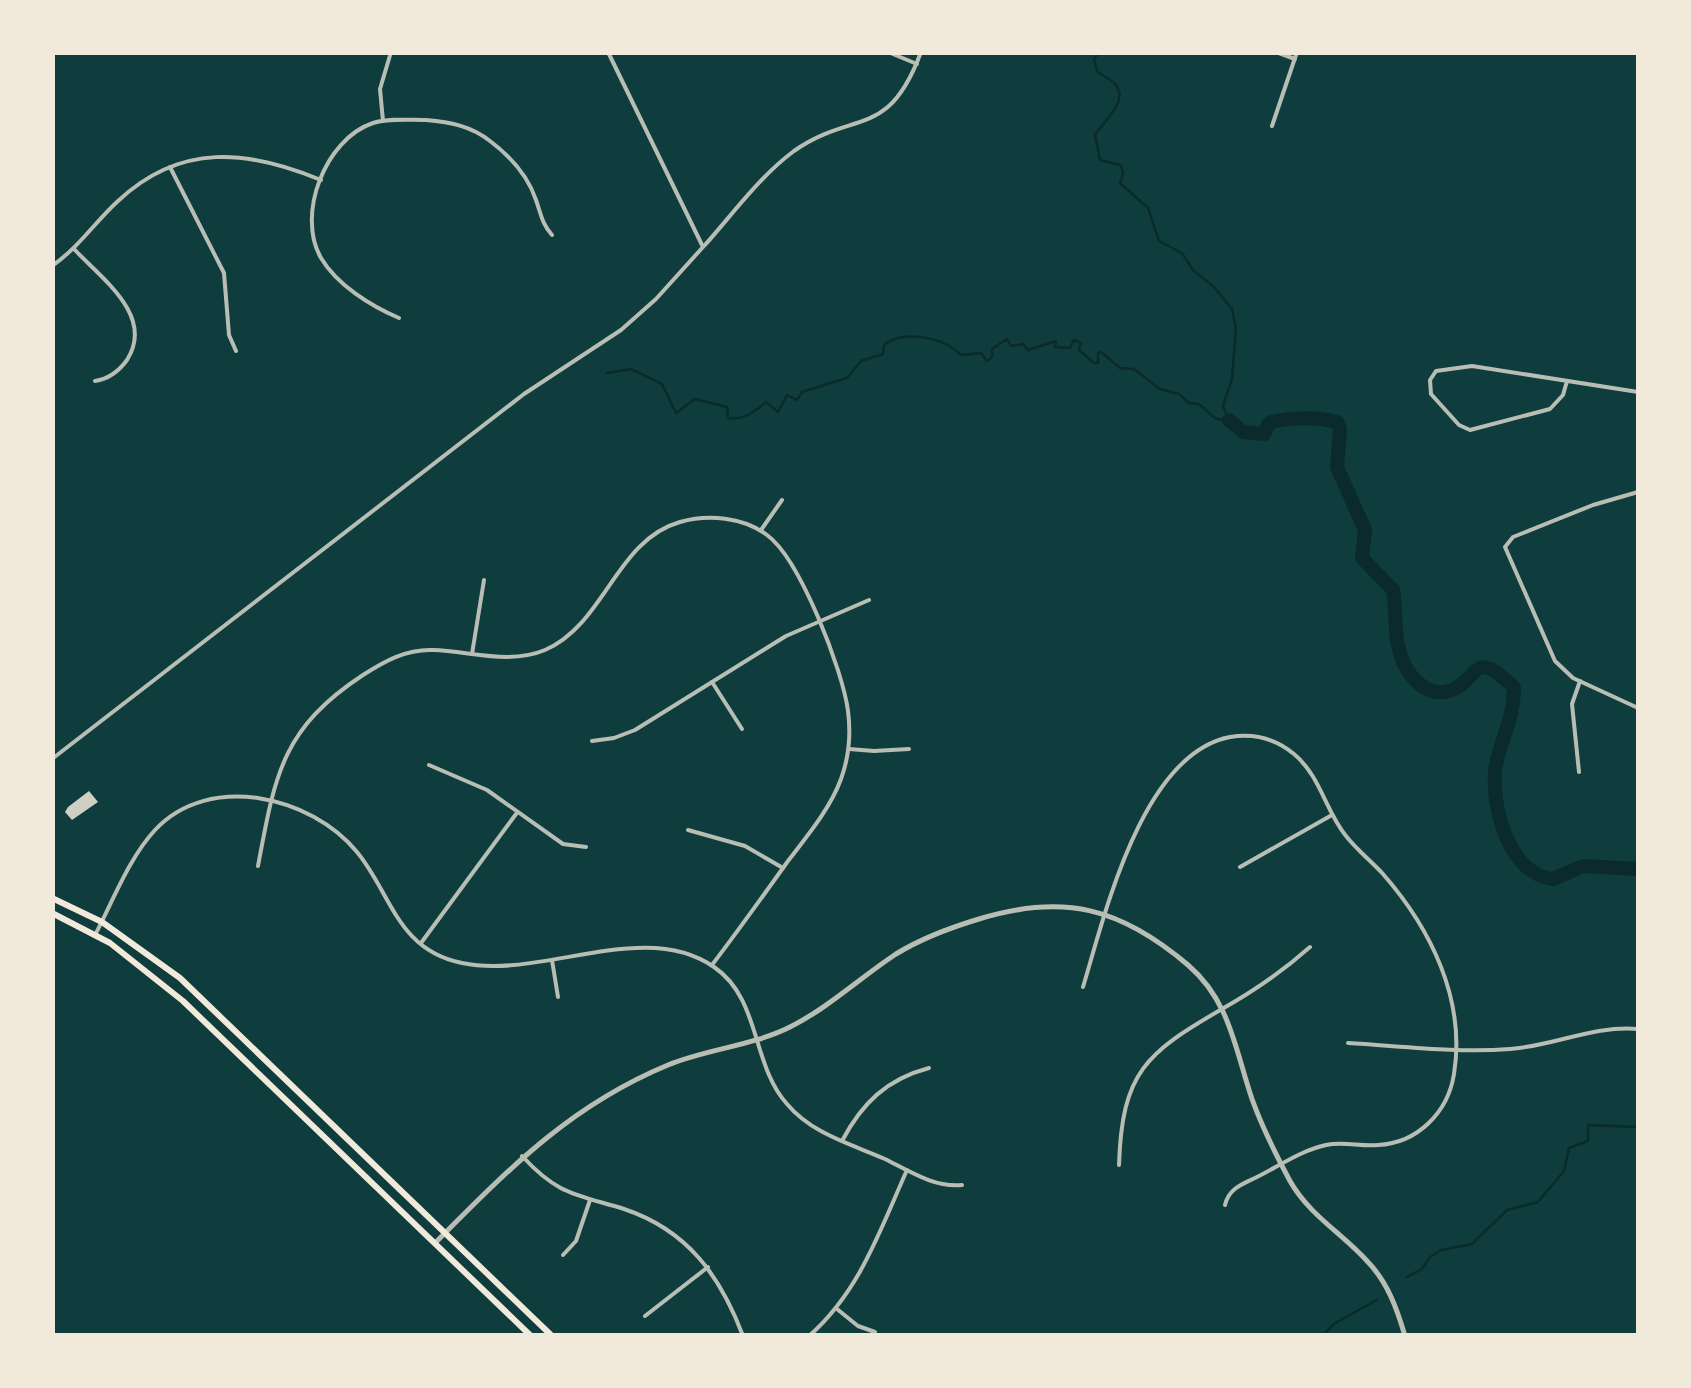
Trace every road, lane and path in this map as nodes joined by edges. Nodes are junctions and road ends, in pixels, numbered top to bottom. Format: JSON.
{"nodes":[{"id":1,"x":391,"y":52,"type":"edge"},
{"id":2,"x":608,"y":52,"type":"edge"},
{"id":3,"x":888,"y":52,"type":"edge"},
{"id":4,"x":921,"y":52,"type":"edge"},
{"id":5,"x":1276,"y":52,"type":"edge"},
{"id":6,"x":1296,"y":56,"type":"edge"},
{"id":7,"x":917,"y":64,"type":"junction"},
{"id":8,"x":383,"y":121,"type":"junction"},
{"id":9,"x":1272,"y":126,"type":"dead end"},
{"id":10,"x":170,"y":167,"type":"junction"},
{"id":11,"x":321,"y":180,"type":"junction"},
{"id":12,"x":552,"y":234,"type":"dead end"},
{"id":13,"x":703,"y":246,"type":"junction"},
{"id":14,"x":75,"y":250,"type":"junction"},
{"id":15,"x":52,"y":266,"type":"edge"},
{"id":16,"x":399,"y":318,"type":"dead end"},
{"id":17,"x":236,"y":351,"type":"dead end"},
{"id":18,"x":95,"y":380,"type":"dead end"},
{"id":19,"x":1566,"y":381,"type":"junction"},
{"id":20,"x":1638,"y":392,"type":"edge"},
{"id":21,"x":1638,"y":492,"type":"edge"},
{"id":22,"x":782,"y":500,"type":"dead end"},
{"id":23,"x":761,"y":530,"type":"junction"},
{"id":24,"x":484,"y":580,"type":"dead end"},
{"id":25,"x":869,"y":600,"type":"dead end"},
{"id":26,"x":818,"y":622,"type":"junction"},
{"id":27,"x":472,"y":654,"type":"junction"},
{"id":28,"x":1580,"y":681,"type":"junction"},
{"id":29,"x":712,"y":682,"type":"junction"},
{"id":30,"x":1638,"y":708,"type":"edge"},
{"id":31,"x":742,"y":729,"type":"dead end"},
{"id":32,"x":592,"y":740,"type":"dead end"},
{"id":33,"x":849,"y":748,"type":"junction"},
{"id":34,"x":910,"y":749,"type":"dead end"},
{"id":35,"x":52,"y":759,"type":"edge"},
{"id":36,"x":429,"y":765,"type":"dead end"},
{"id":37,"x":1579,"y":772,"type":"dead end"},
{"id":38,"x":271,"y":800,"type":"junction"},
{"id":39,"x":516,"y":814,"type":"junction"},
{"id":40,"x":1332,"y":815,"type":"junction"},
{"id":41,"x":688,"y":830,"type":"dead end"},
{"id":42,"x":586,"y":847,"type":"dead end"},
{"id":43,"x":258,"y":866,"type":"dead end"},
{"id":44,"x":1240,"y":867,"type":"dead end"},
{"id":45,"x":783,"y":868,"type":"junction"},
{"id":46,"x":52,"y":898,"type":"edge"},
{"id":47,"x":52,"y":913,"type":"edge"},
{"id":48,"x":1105,"y":915,"type":"junction"},
{"id":49,"x":102,"y":922,"type":"junction"},
{"id":50,"x":95,"y":935,"type":"junction"},
{"id":51,"x":421,"y":943,"type":"junction"},
{"id":52,"x":1310,"y":946,"type":"dead end"},
{"id":53,"x":552,"y":960,"type":"junction"},
{"id":54,"x":712,"y":965,"type":"junction"},
{"id":55,"x":1083,"y":987,"type":"dead end"},
{"id":56,"x":558,"y":997,"type":"dead end"},
{"id":57,"x":1224,"y":1008,"type":"junction"},
{"id":58,"x":1638,"y":1029,"type":"edge"},
{"id":59,"x":756,"y":1039,"type":"junction"},
{"id":60,"x":1348,"y":1043,"type":"dead end"},
{"id":61,"x":1457,"y":1048,"type":"junction"},
{"id":62,"x":929,"y":1068,"type":"dead end"},
{"id":63,"x":842,"y":1141,"type":"junction"},
{"id":64,"x":522,"y":1156,"type":"junction"},
{"id":65,"x":1119,"y":1164,"type":"dead end"},
{"id":66,"x":1282,"y":1164,"type":"junction"},
{"id":67,"x":907,"y":1170,"type":"junction"},
{"id":68,"x":962,"y":1185,"type":"dead end"},
{"id":69,"x":590,"y":1200,"type":"junction"},
{"id":70,"x":1225,"y":1205,"type":"dead end"},
{"id":71,"x":444,"y":1234,"type":"junction"},
{"id":72,"x":435,"y":1243,"type":"junction"},
{"id":73,"x":563,"y":1255,"type":"dead end"},
{"id":74,"x":708,"y":1267,"type":"junction"},
{"id":75,"x":837,"y":1309,"type":"junction"},
{"id":76,"x":645,"y":1316,"type":"dead end"},
{"id":77,"x":875,"y":1332,"type":"dead end"},
{"id":78,"x":530,"y":1336,"type":"edge"},
{"id":79,"x":552,"y":1336,"type":"edge"},
{"id":80,"x":742,"y":1336,"type":"edge"},
{"id":81,"x":809,"y":1336,"type":"edge"},
{"id":82,"x":1406,"y":1336,"type":"edge"}],
"edges":[{"from":1,"to":8,"type":"street"},
{"from":2,"to":13,"type":"street"},
{"from":3,"to":7,"type":"street"},
{"from":4,"to":7,"type":"street"},
{"from":5,"to":6,"type":"street"},
{"from":6,"to":9,"type":"street"},
{"from":7,"to":13,"type":"street"},
{"from":8,"to":11,"type":"street"},
{"from":8,"to":12,"type":"street"},
{"from":10,"to":11,"type":"street"},
{"from":10,"to":14,"type":"street"},
{"from":10,"to":17,"type":"street"},
{"from":11,"to":16,"type":"street"},
{"from":13,"to":35,"type":"street"},
{"from":14,"to":15,"type":"street"},
{"from":14,"to":18,"type":"street"},
{"from":19,"to":19,"type":"street"},
{"from":19,"to":20,"type":"street"},
{"from":21,"to":28,"type":"street"},
{"from":22,"to":23,"type":"street"},
{"from":23,"to":26,"type":"street"},
{"from":23,"to":27,"type":"street"},
{"from":24,"to":27,"type":"street"},
{"from":25,"to":26,"type":"street"},
{"from":26,"to":29,"type":"street"},
{"from":26,"to":33,"type":"street"},
{"from":27,"to":38,"type":"street"},
{"from":28,"to":30,"type":"street"},
{"from":28,"to":37,"type":"street"},
{"from":29,"to":31,"type":"street"},
{"from":29,"to":32,"type":"street"},
{"from":33,"to":34,"type":"street"},
{"from":33,"to":45,"type":"street"},
{"from":36,"to":39,"type":"street"},
{"from":38,"to":43,"type":"street"},
{"from":38,"to":49,"type":"street"},
{"from":38,"to":51,"type":"street"},
{"from":39,"to":42,"type":"street"},
{"from":39,"to":51,"type":"street"},
{"from":40,"to":44,"type":"street"},
{"from":40,"to":48,"type":"street"},
{"from":40,"to":61,"type":"street"},
{"from":41,"to":45,"type":"street"},
{"from":45,"to":54,"type":"street"},
{"from":46,"to":49,"type":"main road"},
{"from":47,"to":50,"type":"main road"},
{"from":48,"to":55,"type":"street"},
{"from":48,"to":57,"type":"street"},
{"from":48,"to":59,"type":"street"},
{"from":49,"to":50,"type":"street"},
{"from":49,"to":71,"type":"main road"},
{"from":50,"to":72,"type":"main road"},
{"from":51,"to":53,"type":"street"},
{"from":52,"to":57,"type":"street"},
{"from":53,"to":54,"type":"street"},
{"from":53,"to":56,"type":"street"},
{"from":54,"to":59,"type":"street"},
{"from":57,"to":65,"type":"street"},
{"from":57,"to":66,"type":"street"},
{"from":58,"to":61,"type":"street"},
{"from":59,"to":63,"type":"street"},
{"from":59,"to":64,"type":"street"},
{"from":60,"to":61,"type":"street"},
{"from":61,"to":66,"type":"street"},
{"from":62,"to":63,"type":"street"},
{"from":63,"to":67,"type":"street"},
{"from":64,"to":69,"type":"street"},
{"from":64,"to":71,"type":"street"},
{"from":66,"to":70,"type":"street"},
{"from":66,"to":82,"type":"street"},
{"from":67,"to":68,"type":"street"},
{"from":67,"to":75,"type":"street"},
{"from":69,"to":73,"type":"street"},
{"from":69,"to":74,"type":"street"},
{"from":71,"to":72,"type":"street"},
{"from":71,"to":79,"type":"main road"},
{"from":72,"to":78,"type":"main road"},
{"from":74,"to":76,"type":"street"},
{"from":74,"to":80,"type":"street"},
{"from":75,"to":77,"type":"street"},
{"from":75,"to":81,"type":"street"}]}
